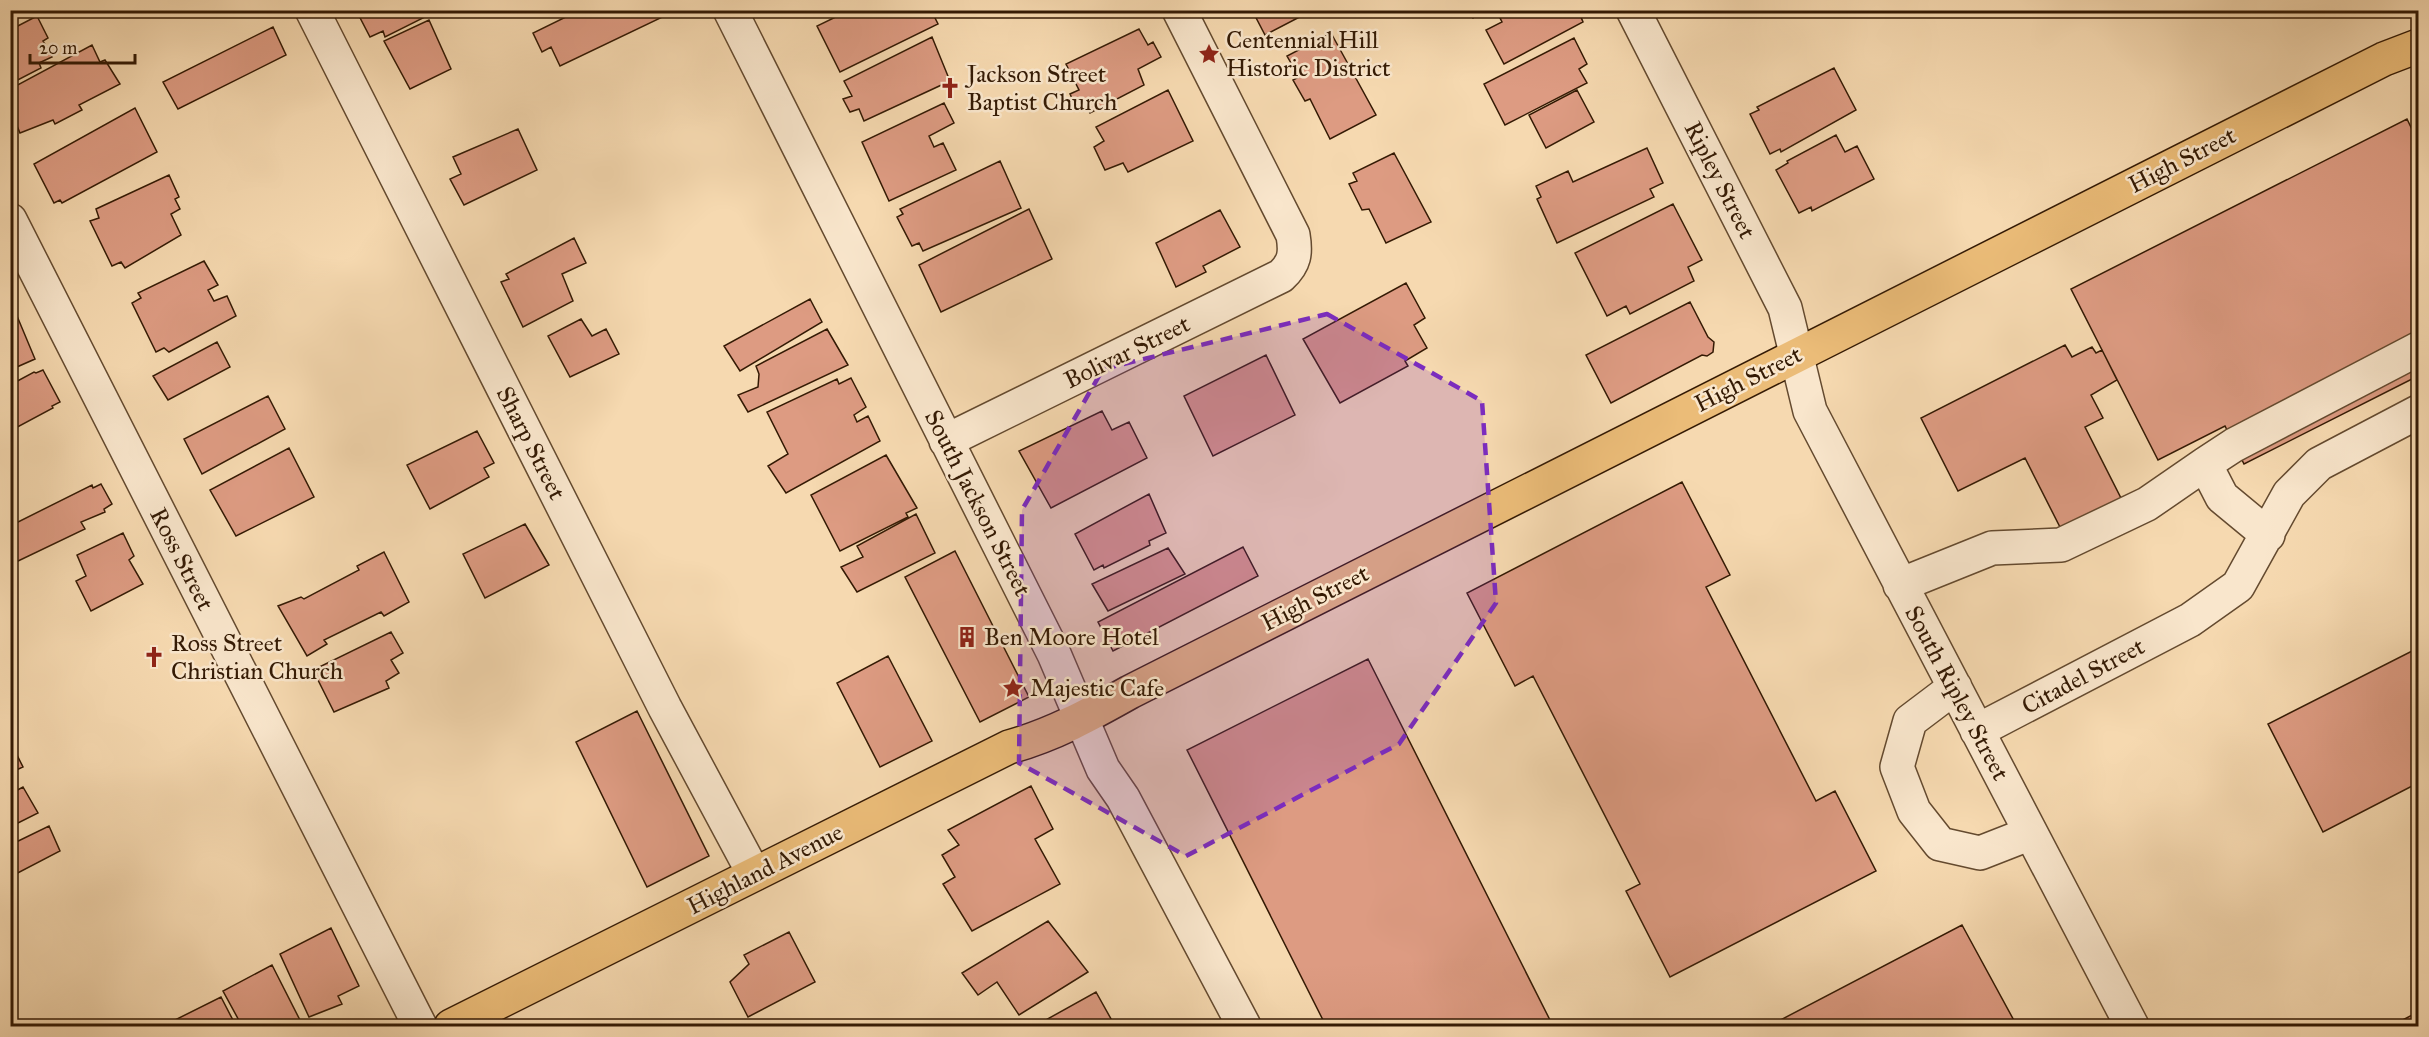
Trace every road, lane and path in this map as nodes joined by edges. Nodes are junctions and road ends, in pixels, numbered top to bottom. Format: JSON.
{"nodes":[{"id":1,"x":312,"y":10,"type":"edge"},
{"id":2,"x":730,"y":10,"type":"edge"},
{"id":3,"x":1179,"y":10,"type":"edge"},
{"id":4,"x":1633,"y":10,"type":"edge"},
{"id":5,"x":2418,"y":46,"type":"edge"},
{"id":6,"x":10,"y":220,"type":"edge"},
{"id":7,"x":2418,"y":349,"type":"edge"},
{"id":8,"x":1796,"y":354,"type":"junction"},
{"id":9,"x":2418,"y":412,"type":"edge"},
{"id":10,"x":946,"y":441,"type":"junction"},
{"id":11,"x":2205,"y":464,"type":"junction"},
{"id":12,"x":2268,"y":535,"type":"junction"},
{"id":13,"x":1900,"y":585,"type":"junction"},
{"id":14,"x":1955,"y":687,"type":"junction"},
{"id":15,"x":1082,"y":719,"type":"junction"},
{"id":16,"x":1977,"y":731,"type":"junction"},
{"id":17,"x":2031,"y":833,"type":"junction"},
{"id":18,"x":754,"y":874,"type":"junction"},
{"id":19,"x":420,"y":1026,"type":"edge"},
{"id":20,"x":451,"y":1026,"type":"edge"},
{"id":21,"x":1244,"y":1026,"type":"edge"},
{"id":22,"x":2132,"y":1026,"type":"edge"}],
"edges":[{"from":1,"to":18,"type":"street","name":"Sharp Street"},
{"from":2,"to":10,"type":"street","name":"South Jackson Street"},
{"from":3,"to":10,"type":"street","name":"Bolivar Street"},
{"from":4,"to":8,"type":"street","name":"Ripley Street"},
{"from":5,"to":8,"type":"main road","name":"High Street"},
{"from":6,"to":19,"type":"street","name":"Ross Street"},
{"from":7,"to":11,"type":"street"},
{"from":8,"to":13,"type":"street","name":"South Ripley Street"},
{"from":8,"to":15,"type":"main road","name":"High Street"},
{"from":9,"to":12,"type":"street","name":"Citadel Street"},
{"from":10,"to":15,"type":"street","name":"South Jackson Street"},
{"from":11,"to":12,"type":"street"},
{"from":11,"to":13,"type":"street"},
{"from":12,"to":16,"type":"street","name":"Citadel Street"},
{"from":13,"to":14,"type":"street","name":"South Ripley Street"},
{"from":14,"to":16,"type":"street","name":"South Ripley Street"},
{"from":14,"to":17,"type":"street"},
{"from":15,"to":18,"type":"main road","name":"Highland Avenue"},
{"from":15,"to":21,"type":"street","name":"South Jackson Street"},
{"from":16,"to":17,"type":"street","name":"South Ripley Street"},
{"from":17,"to":22,"type":"street","name":"South Ripley Street"},
{"from":18,"to":20,"type":"main road","name":"Highland Avenue"}]}
